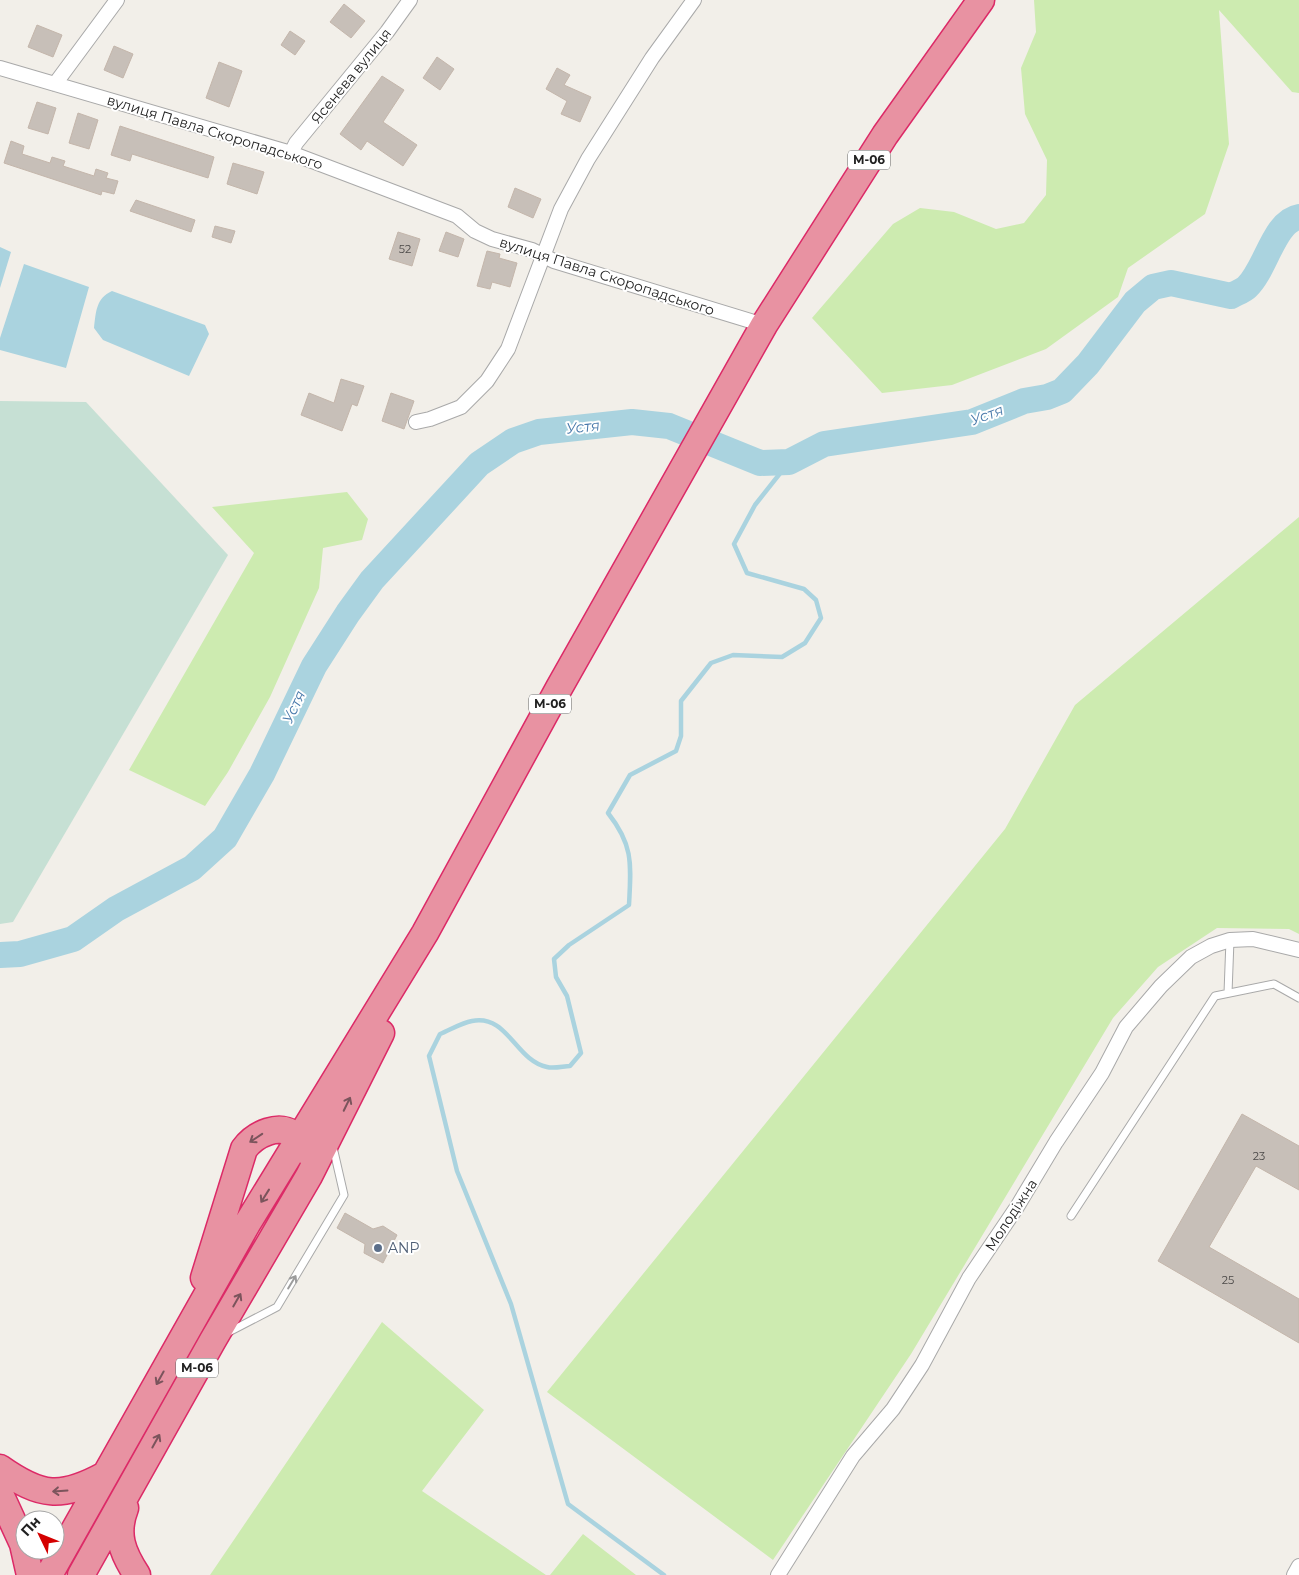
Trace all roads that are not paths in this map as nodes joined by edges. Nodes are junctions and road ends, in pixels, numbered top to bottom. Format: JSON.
{"nodes":[{"id":1,"x":117,"y":0,"type":"edge"},
{"id":2,"x":410,"y":0,"type":"edge"},
{"id":3,"x":694,"y":0,"type":"edge"},
{"id":4,"x":981,"y":0,"type":"edge"},
{"id":5,"x":0,"y":68,"type":"edge"},
{"id":6,"x":55,"y":84,"type":"junction"},
{"id":7,"x":291,"y":153,"type":"junction"},
{"id":8,"x":545,"y":257,"type":"junction"},
{"id":9,"x":764,"y":325,"type":"junction"},
{"id":10,"x":416,"y":422,"type":"dead end"},
{"id":11,"x":425,"y":933,"type":"junction"},
{"id":12,"x":1230,"y":940,"type":"junction"},
{"id":13,"x":1299,"y":950,"type":"edge"},
{"id":14,"x":1228,"y":993,"type":"junction"},
{"id":15,"x":1299,"y":998,"type":"edge"},
{"id":16,"x":330,"y":1137,"type":"junction"},
{"id":17,"x":300,"y":1139,"type":"junction"},
{"id":18,"x":316,"y":1163,"type":"junction"},
{"id":19,"x":1071,"y":1216,"type":"dead end"},
{"id":20,"x":192,"y":1320,"type":"junction"},
{"id":21,"x":213,"y":1340,"type":"junction"},
{"id":22,"x":0,"y":1468,"type":"edge"},
{"id":23,"x":140,"y":1469,"type":"junction"},
{"id":24,"x":105,"y":1475,"type":"junction"},
{"id":25,"x":0,"y":1494,"type":"edge"},
{"id":26,"x":1299,"y":1566,"type":"edge"},
{"id":27,"x":30,"y":1575,"type":"edge"},
{"id":28,"x":49,"y":1575,"type":"edge"},
{"id":29,"x":81,"y":1575,"type":"edge"},
{"id":30,"x":137,"y":1575,"type":"edge"},
{"id":31,"x":778,"y":1575,"type":"edge"},
{"id":32,"x":1294,"y":1575,"type":"edge"}],
"edges":[{"from":1,"to":6,"type":"street"},
{"from":2,"to":7,"type":"street","name":"Ясенева вулиця"},
{"from":3,"to":8,"type":"street"},
{"from":4,"to":9,"type":"highway","number":"М-06"},
{"from":5,"to":6,"type":"street","name":"вулиця Павла Скоропадського"},
{"from":6,"to":7,"type":"street","name":"вулиця Павла Скоропадського"},
{"from":7,"to":8,"type":"street","name":"вулиця Павла Скоропадського"},
{"from":8,"to":9,"type":"street","name":"вулиця Павла Скоропадського"},
{"from":8,"to":10,"type":"street"},
{"from":9,"to":11,"type":"highway","number":"М-06"},
{"from":16,"to":11,"type":"highway","number":"М-06","one_way":true},
{"from":11,"to":17,"type":"highway","number":"М-06"},
{"from":12,"to":13,"type":"street","name":"Молодіжна"},
{"from":12,"to":14,"type":"lane"},
{"from":12,"to":31,"type":"street","name":"Молодіжна"},
{"from":14,"to":15,"type":"lane"},
{"from":14,"to":19,"type":"lane"},
{"from":16,"to":18,"type":"highway","number":"М-06"},
{"from":21,"to":16,"type":"lane","one_way":true},
{"from":17,"to":18,"type":"highway"},
{"from":17,"to":20,"type":"highway","number":"М-06","one_way":true},
{"from":17,"to":20,"type":"highway","one_way":true},
{"from":21,"to":18,"type":"highway","number":"М-06","one_way":true},
{"from":20,"to":24,"type":"highway","number":"М-06","one_way":true},
{"from":23,"to":21,"type":"highway","number":"М-06","one_way":true},
{"from":24,"to":22,"type":"highway","one_way":true},
{"from":23,"to":29,"type":"highway","number":"М-06"},
{"from":23,"to":30,"type":"highway"},
{"from":24,"to":28,"type":"highway","number":"М-06"},
{"from":25,"to":27,"type":"highway"},
{"from":26,"to":32,"type":"street"}]}
